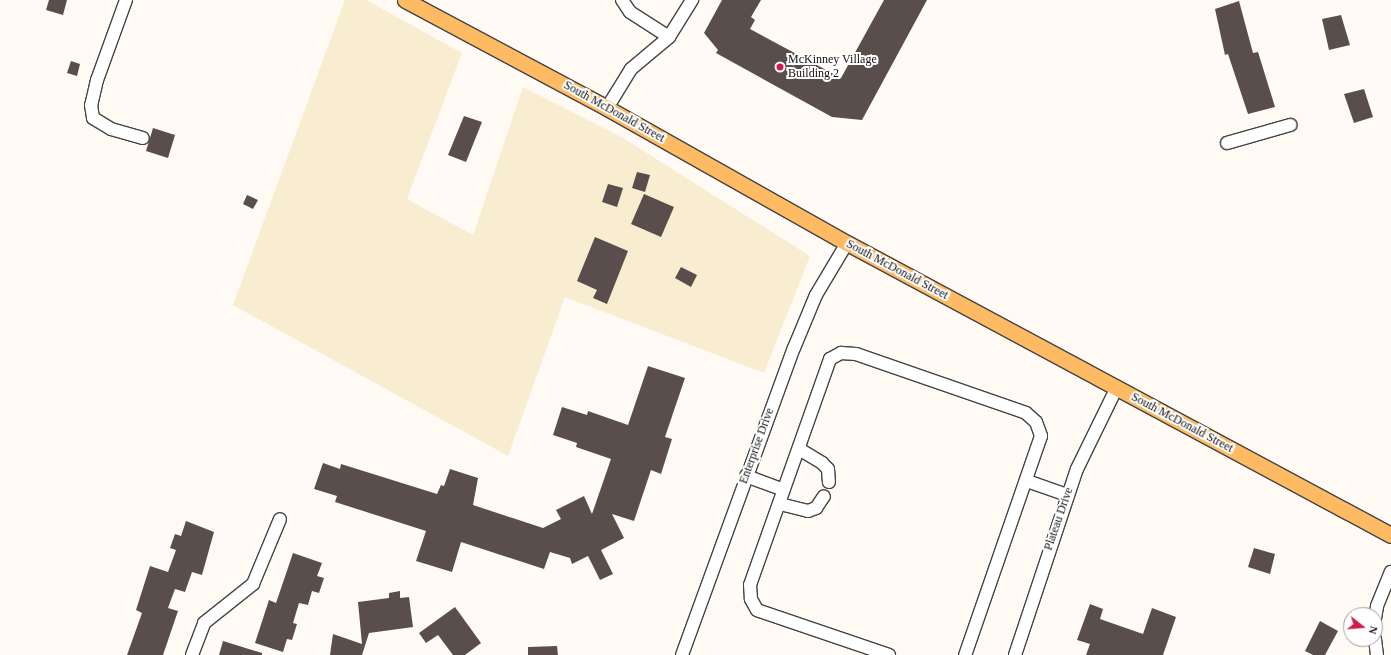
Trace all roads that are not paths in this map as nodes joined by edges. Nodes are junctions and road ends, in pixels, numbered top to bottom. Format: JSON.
{"nodes":[{"id":1,"x":126,"y":0,"type":"edge"},
{"id":2,"x":405,"y":0,"type":"edge"},
{"id":3,"x":622,"y":0,"type":"edge"},
{"id":4,"x":692,"y":0,"type":"edge"},
{"id":5,"x":669,"y":36,"type":"junction"},
{"id":6,"x":607,"y":108,"type":"junction"},
{"id":7,"x":1290,"y":124,"type":"dead end"},
{"id":8,"x":143,"y":138,"type":"dead end"},
{"id":9,"x":1228,"y":144,"type":"dead end"},
{"id":10,"x":847,"y":243,"type":"junction"},
{"id":11,"x":1116,"y":389,"type":"junction"},
{"id":12,"x":799,"y":449,"type":"junction"},
{"id":13,"x":746,"y":476,"type":"junction"},
{"id":14,"x":1027,"y":481,"type":"junction"},
{"id":15,"x":829,"y":482,"type":"dead end"},
{"id":16,"x":784,"y":490,"type":"junction"},
{"id":17,"x":1067,"y":495,"type":"junction"},
{"id":18,"x":824,"y":496,"type":"dead end"},
{"id":19,"x":780,"y":504,"type":"junction"},
{"id":20,"x":280,"y":520,"type":"dead end"},
{"id":21,"x":1391,"y":535,"type":"edge"},
{"id":22,"x":1391,"y":572,"type":"edge"},
{"id":23,"x":1376,"y":607,"type":"edge"},
{"id":24,"x":192,"y":655,"type":"edge"},
{"id":25,"x":682,"y":655,"type":"edge"},
{"id":26,"x":889,"y":655,"type":"edge"},
{"id":27,"x":965,"y":655,"type":"edge"},
{"id":28,"x":1015,"y":655,"type":"edge"}],
"edges":[{"from":1,"to":8,"type":"street"},
{"from":2,"to":6,"type":"main road","name":"South McDonald Street"},
{"from":3,"to":5,"type":"street"},
{"from":4,"to":5,"type":"street"},
{"from":5,"to":6,"type":"street"},
{"from":6,"to":10,"type":"main road","name":"South McDonald Street"},
{"from":7,"to":9,"type":"street"},
{"from":10,"to":11,"type":"main road","name":"South McDonald Street"},
{"from":10,"to":13,"type":"street","name":"Enterprise Drive"},
{"from":11,"to":17,"type":"street","name":"Plateau Drive"},
{"from":11,"to":21,"type":"main road","name":"South McDonald Street"},
{"from":12,"to":14,"type":"street"},
{"from":12,"to":15,"type":"street"},
{"from":12,"to":16,"type":"street"},
{"from":13,"to":16,"type":"street"},
{"from":13,"to":25,"type":"street","name":"Enterprise Drive"},
{"from":14,"to":17,"type":"street"},
{"from":14,"to":27,"type":"street"},
{"from":16,"to":19,"type":"street"},
{"from":17,"to":28,"type":"street","name":"Plateau Drive"},
{"from":18,"to":19,"type":"street"},
{"from":19,"to":26,"type":"street"},
{"from":20,"to":24,"type":"street"},
{"from":22,"to":23,"type":"street"}]}
